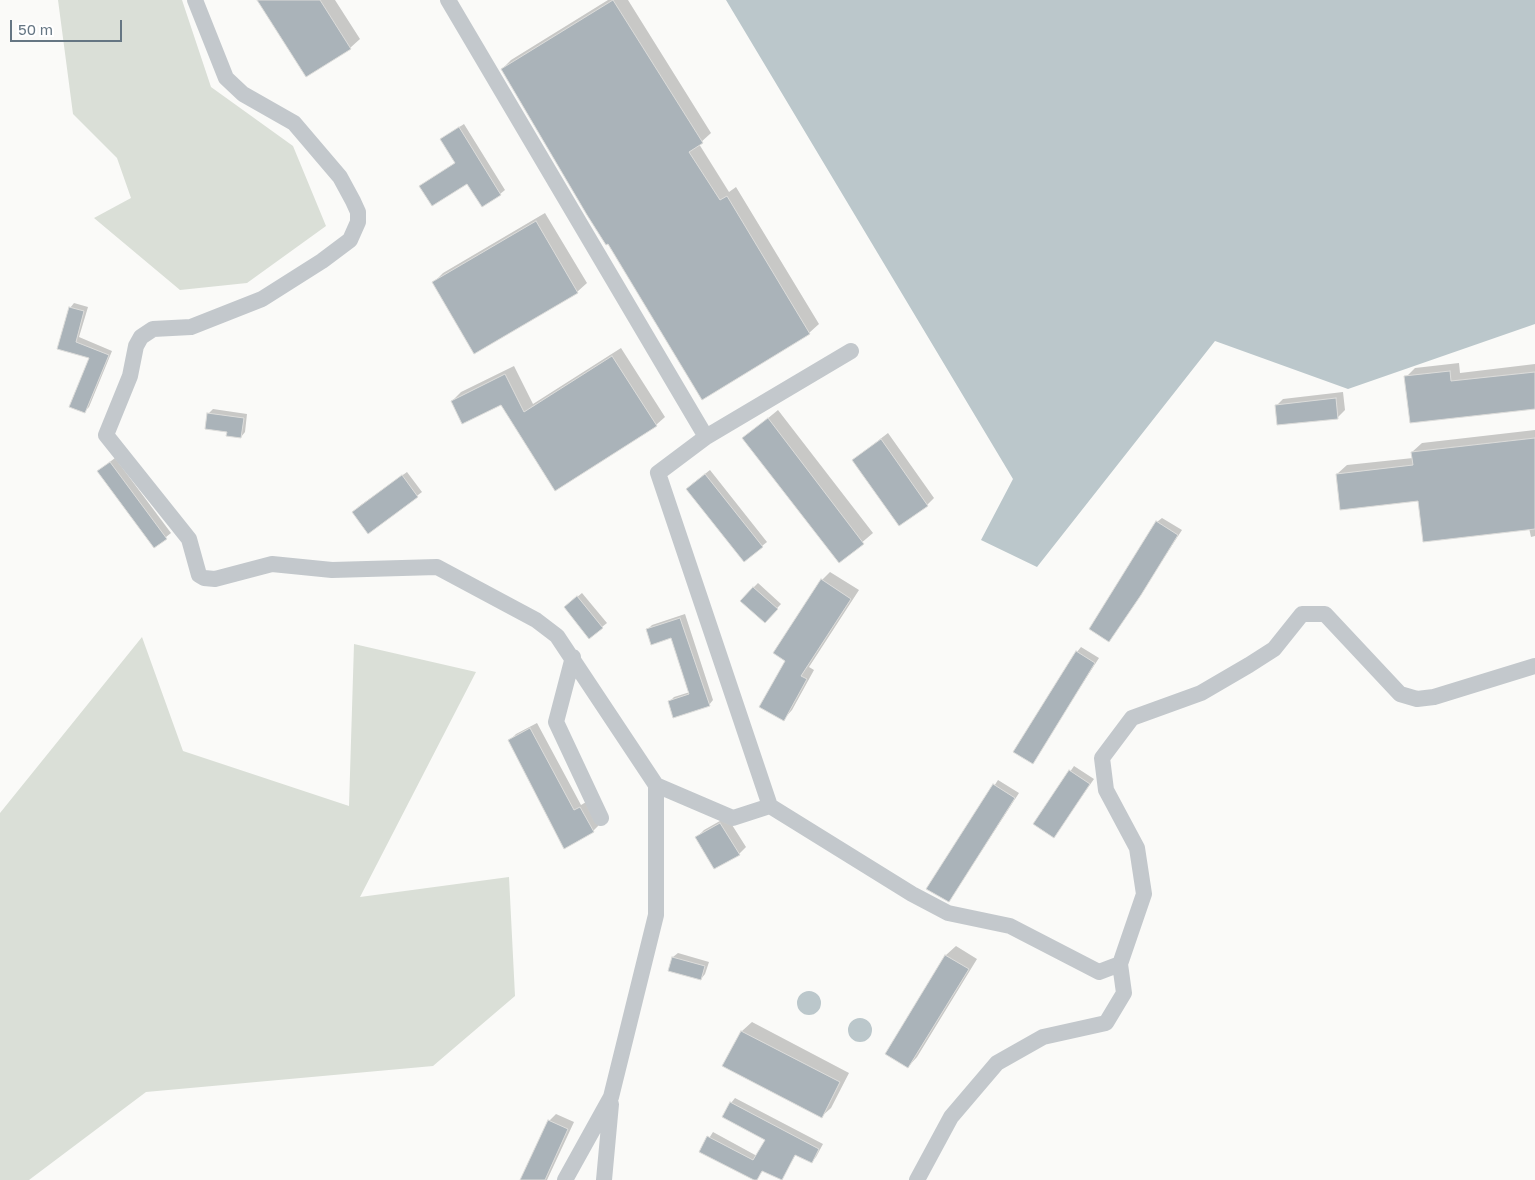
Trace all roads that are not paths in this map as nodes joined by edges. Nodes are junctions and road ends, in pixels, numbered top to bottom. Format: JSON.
{"nodes":[{"id":1,"x":195,"y":0,"type":"edge"},
{"id":2,"x":448,"y":0,"type":"edge"},
{"id":3,"x":851,"y":350,"type":"dead end"},
{"id":4,"x":706,"y":438,"type":"junction"},
{"id":5,"x":573,"y":657,"type":"junction"},
{"id":6,"x":1535,"y":666,"type":"edge"},
{"id":7,"x":656,"y":785,"type":"junction"},
{"id":8,"x":770,"y":806,"type":"junction"},
{"id":9,"x":602,"y":818,"type":"dead end"},
{"id":10,"x":1120,"y":964,"type":"junction"},
{"id":11,"x":611,"y":1097,"type":"junction"},
{"id":12,"x":565,"y":1180,"type":"edge"},
{"id":13,"x":604,"y":1180,"type":"edge"},
{"id":14,"x":917,"y":1180,"type":"edge"}],
"edges":[{"from":1,"to":5,"type":"street"},
{"from":2,"to":4,"type":"street"},
{"from":3,"to":4,"type":"street"},
{"from":4,"to":8,"type":"street"},
{"from":5,"to":7,"type":"street"},
{"from":5,"to":9,"type":"street"},
{"from":6,"to":10,"type":"street"},
{"from":7,"to":8,"type":"street"},
{"from":7,"to":11,"type":"street"},
{"from":8,"to":10,"type":"street"},
{"from":10,"to":14,"type":"street"},
{"from":11,"to":12,"type":"street"},
{"from":11,"to":13,"type":"street"}]}
